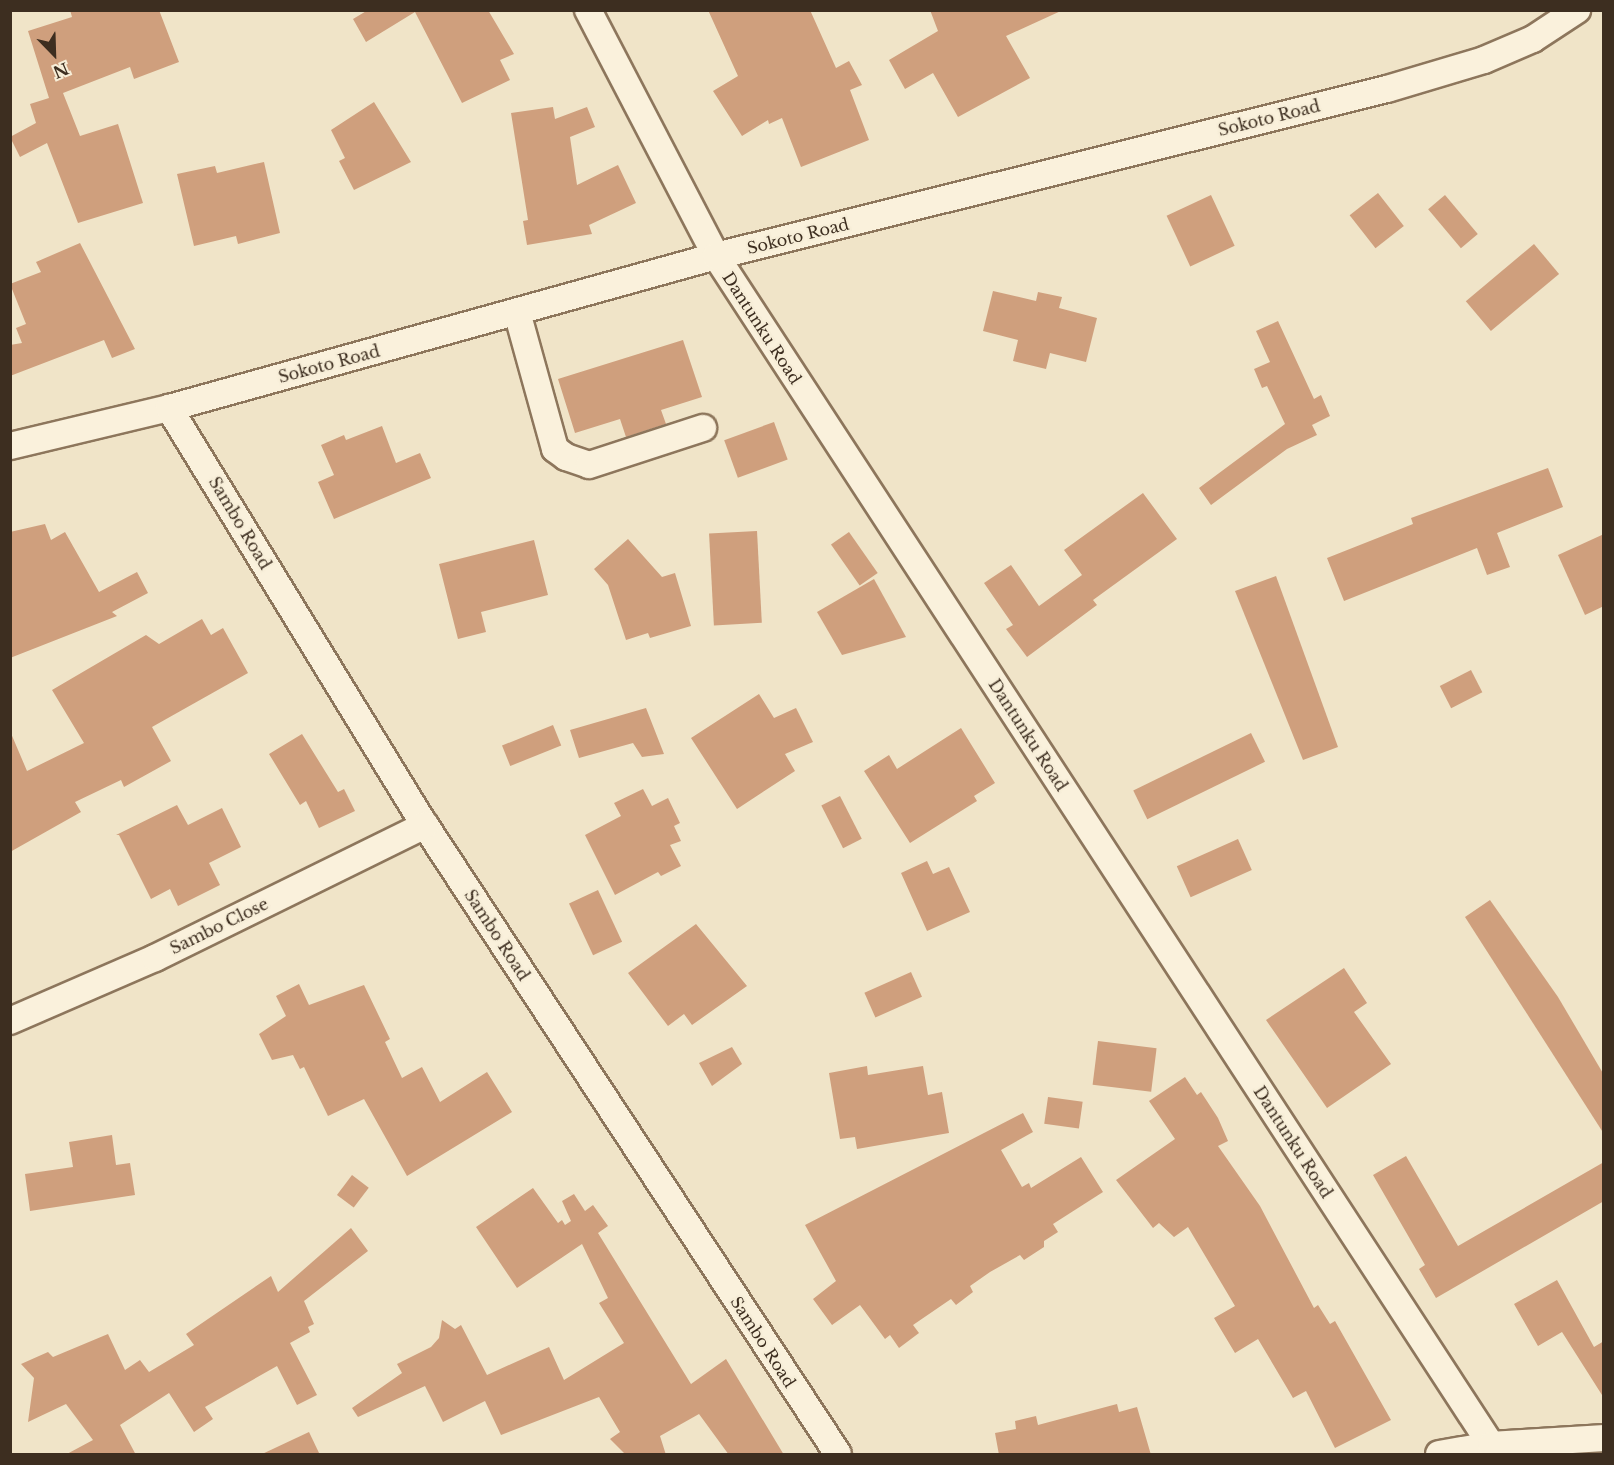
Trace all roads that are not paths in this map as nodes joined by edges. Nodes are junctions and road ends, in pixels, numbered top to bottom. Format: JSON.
{"nodes":[{"id":1,"x":588,"y":10,"type":"edge"},
{"id":2,"x":1577,"y":10,"type":"edge"},
{"id":3,"x":716,"y":256,"type":"junction"},
{"id":4,"x":517,"y":312,"type":"junction"},
{"id":5,"x":169,"y":408,"type":"junction"},
{"id":6,"x":703,"y":428,"type":"dead end"},
{"id":7,"x":10,"y":446,"type":"edge"},
{"id":8,"x":424,"y":825,"type":"junction"},
{"id":9,"x":10,"y":1021,"type":"edge"},
{"id":10,"x":1604,"y":1438,"type":"edge"},
{"id":11,"x":1491,"y":1445,"type":"junction"},
{"id":12,"x":838,"y":1455,"type":"edge"},
{"id":13,"x":1439,"y":1455,"type":"edge"}],
"edges":[{"from":1,"to":3,"type":"street","name":"Dantunku Road"},
{"from":2,"to":3,"type":"street","name":"Sokoto Road"},
{"from":3,"to":4,"type":"street","name":"Sokoto Road"},
{"from":3,"to":11,"type":"street","name":"Dantunku Road"},
{"from":4,"to":5,"type":"street","name":"Sokoto Road"},
{"from":4,"to":6,"type":"street"},
{"from":5,"to":7,"type":"street","name":"Sokoto Road"},
{"from":5,"to":8,"type":"street","name":"Sambo Road"},
{"from":8,"to":9,"type":"street","name":"Sambo Close"},
{"from":8,"to":12,"type":"street","name":"Sambo Road"},
{"from":10,"to":11,"type":"street"},
{"from":11,"to":13,"type":"street"}]}
